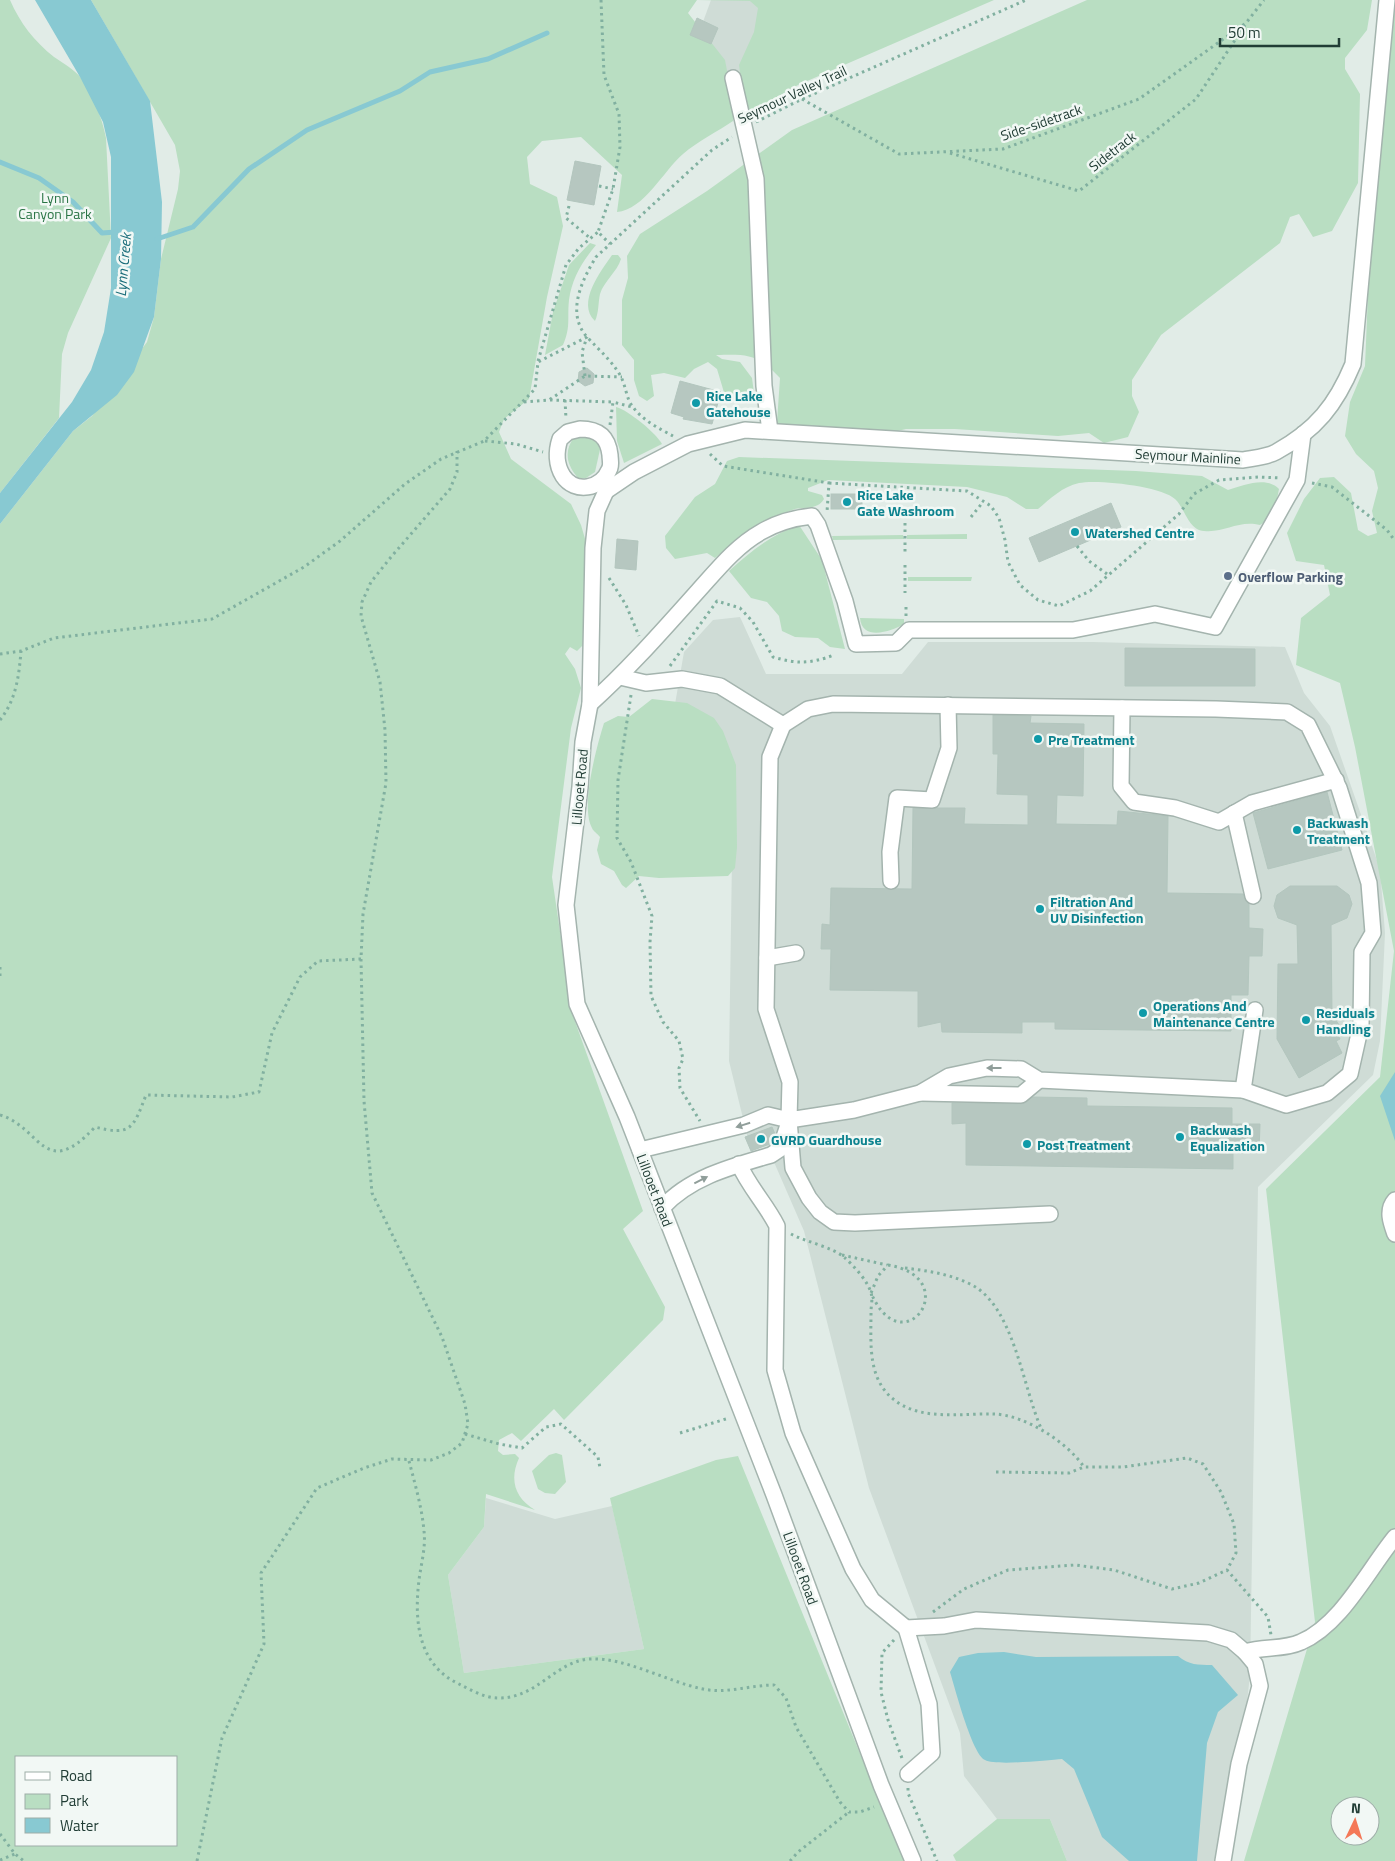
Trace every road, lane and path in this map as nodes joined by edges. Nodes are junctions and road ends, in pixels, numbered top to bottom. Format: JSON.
{"nodes":[{"id":1,"x":601,"y":0,"type":"edge"},
{"id":2,"x":1026,"y":0,"type":"edge"},
{"id":3,"x":1264,"y":0,"type":"edge"},
{"id":4,"x":1387,"y":0,"type":"edge"},
{"id":5,"x":1246,"y":23,"type":"junction"},
{"id":6,"x":733,"y":78,"type":"dead end"},
{"id":7,"x":802,"y":99,"type":"junction"},
{"id":8,"x":745,"y":128,"type":"junction"},
{"id":9,"x":946,"y":152,"type":"junction"},
{"id":10,"x":599,"y":186,"type":"dead end"},
{"id":11,"x":613,"y":189,"type":"junction"},
{"id":12,"x":569,"y":206,"type":"dead end"},
{"id":13,"x":598,"y":232,"type":"junction"},
{"id":14,"x":590,"y":238,"type":"junction"},
{"id":15,"x":610,"y":244,"type":"junction"},
{"id":16,"x":587,"y":337,"type":"junction"},
{"id":17,"x":538,"y":362,"type":"junction"},
{"id":18,"x":586,"y":376,"type":"junction"},
{"id":19,"x":622,"y":377,"type":"junction"},
{"id":20,"x":549,"y":400,"type":"junction"},
{"id":21,"x":565,"y":400,"type":"junction"},
{"id":22,"x":524,"y":402,"type":"junction"},
{"id":23,"x":613,"y":402,"type":"junction"},
{"id":24,"x":632,"y":407,"type":"junction"},
{"id":25,"x":565,"y":415,"type":"dead end"},
{"id":26,"x":770,"y":431,"type":"junction"},
{"id":27,"x":1303,"y":434,"type":"junction"},
{"id":28,"x":484,"y":441,"type":"junction"},
{"id":29,"x":608,"y":444,"type":"junction"},
{"id":30,"x":688,"y":444,"type":"junction"},
{"id":31,"x":457,"y":451,"type":"junction"},
{"id":32,"x":557,"y":455,"type":"junction"},
{"id":33,"x":1297,"y":480,"type":"junction"},
{"id":34,"x":829,"y":483,"type":"junction"},
{"id":35,"x":602,"y":487,"type":"junction"},
{"id":36,"x":983,"y":502,"type":"junction"},
{"id":37,"x":827,"y":516,"type":"dead end"},
{"id":38,"x":971,"y":517,"type":"dead end"},
{"id":39,"x":905,"y":523,"type":"dead end"},
{"id":40,"x":1395,"y":541,"type":"edge"},
{"id":41,"x":1077,"y":546,"type":"dead end"},
{"id":42,"x":905,"y":552,"type":"dead end"},
{"id":43,"x":905,"y":565,"type":"dead end"},
{"id":44,"x":604,"y":570,"type":"dead end"},
{"id":45,"x":1107,"y":574,"type":"junction"},
{"id":46,"x":906,"y":593,"type":"dead end"},
{"id":47,"x":21,"y":651,"type":"junction"},
{"id":48,"x":0,"y":654,"type":"edge"},
{"id":49,"x":642,"y":654,"type":"junction"},
{"id":50,"x":834,"y":656,"type":"dead end"},
{"id":51,"x":667,"y":670,"type":"dead end"},
{"id":52,"x":620,"y":677,"type":"junction"},
{"id":53,"x":646,"y":683,"type":"junction"},
{"id":54,"x":590,"y":704,"type":"junction"},
{"id":55,"x":948,"y":706,"type":"junction"},
{"id":56,"x":1122,"y":708,"type":"junction"},
{"id":57,"x":0,"y":720,"type":"edge"},
{"id":58,"x":783,"y":725,"type":"junction"},
{"id":59,"x":1336,"y":780,"type":"junction"},
{"id":60,"x":1234,"y":813,"type":"junction"},
{"id":61,"x":891,"y":881,"type":"dead end"},
{"id":62,"x":1253,"y":896,"type":"dead end"},
{"id":63,"x":796,"y":953,"type":"dead end"},
{"id":64,"x":767,"y":958,"type":"junction"},
{"id":65,"x":361,"y":959,"type":"junction"},
{"id":66,"x":0,"y":967,"type":"edge"},
{"id":67,"x":0,"y":977,"type":"edge"},
{"id":68,"x":1254,"y":1010,"type":"dead end"},
{"id":69,"x":1039,"y":1080,"type":"junction"},
{"id":70,"x":1243,"y":1090,"type":"junction"},
{"id":71,"x":920,"y":1092,"type":"junction"},
{"id":72,"x":0,"y":1115,"type":"edge"},
{"id":73,"x":789,"y":1120,"type":"junction"},
{"id":74,"x":702,"y":1124,"type":"dead end"},
{"id":75,"x":640,"y":1150,"type":"junction"},
{"id":76,"x":739,"y":1164,"type":"junction"},
{"id":77,"x":1395,"y":1200,"type":"edge"},
{"id":78,"x":662,"y":1208,"type":"junction"},
{"id":79,"x":1050,"y":1214,"type":"dead end"},
{"id":80,"x":777,"y":1226,"type":"junction"},
{"id":81,"x":1395,"y":1234,"type":"edge"},
{"id":82,"x":842,"y":1255,"type":"junction"},
{"id":83,"x":888,"y":1265,"type":"junction"},
{"id":84,"x":905,"y":1268,"type":"junction"},
{"id":85,"x":871,"y":1293,"type":"junction"},
{"id":86,"x":742,"y":1414,"type":"junction"},
{"id":87,"x":1041,"y":1429,"type":"junction"},
{"id":88,"x":680,"y":1433,"type":"dead end"},
{"id":89,"x":466,"y":1434,"type":"junction"},
{"id":90,"x":409,"y":1461,"type":"junction"},
{"id":91,"x":1084,"y":1467,"type":"junction"},
{"id":92,"x":600,"y":1468,"type":"dead end"},
{"id":93,"x":996,"y":1472,"type":"dead end"},
{"id":94,"x":1395,"y":1537,"type":"edge"},
{"id":95,"x":1227,"y":1570,"type":"junction"},
{"id":96,"x":928,"y":1615,"type":"dead end"},
{"id":97,"x":906,"y":1628,"type":"junction"},
{"id":98,"x":1270,"y":1648,"type":"junction"},
{"id":99,"x":1245,"y":1652,"type":"junction"},
{"id":100,"x":908,"y":1774,"type":"junction"},
{"id":101,"x":878,"y":1806,"type":"dead end"},
{"id":102,"x":849,"y":1812,"type":"junction"},
{"id":103,"x":0,"y":1834,"type":"edge"},
{"id":104,"x":15,"y":1854,"type":"junction"},
{"id":105,"x":0,"y":1860,"type":"edge"},
{"id":106,"x":24,"y":1861,"type":"edge"},
{"id":107,"x":197,"y":1861,"type":"edge"},
{"id":108,"x":790,"y":1861,"type":"edge"},
{"id":109,"x":913,"y":1861,"type":"edge"},
{"id":110,"x":937,"y":1861,"type":"edge"},
{"id":111,"x":1224,"y":1861,"type":"edge"}],
"edges":[{"from":1,"to":11,"type":"path"},
{"from":2,"to":7,"type":"path","name":"Seymour Valley Trail"},
{"from":3,"to":5,"type":"path","name":"Side-sidetrack"},
{"from":4,"to":27,"type":"street","name":"Seymour Mainline"},
{"from":5,"to":9,"type":"path","name":"Side-sidetrack"},
{"from":5,"to":9,"type":"path","name":"Sidetrack"},
{"from":6,"to":8,"type":"street"},
{"from":7,"to":8,"type":"path","name":"Seymour Valley Trail"},
{"from":7,"to":9,"type":"path","name":"Side-sidetrack"},
{"from":8,"to":15,"type":"path","name":"Seymour Valley Trail"},
{"from":8,"to":26,"type":"street"},
{"from":10,"to":11,"type":"path"},
{"from":11,"to":13,"type":"path"},
{"from":12,"to":14,"type":"path"},
{"from":13,"to":14,"type":"path"},
{"from":13,"to":15,"type":"path"},
{"from":14,"to":17,"type":"path"},
{"from":15,"to":16,"type":"path","name":"Seymour Valley Trail"},
{"from":16,"to":17,"type":"path"},
{"from":16,"to":18,"type":"path"},
{"from":16,"to":19,"type":"path"},
{"from":17,"to":22,"type":"path"},
{"from":18,"to":19,"type":"path"},
{"from":18,"to":20,"type":"path"},
{"from":19,"to":24,"type":"path"},
{"from":20,"to":21,"type":"path"},
{"from":20,"to":22,"type":"path"},
{"from":21,"to":23,"type":"path"},
{"from":21,"to":25,"type":"path"},
{"from":22,"to":28,"type":"path"},
{"from":23,"to":24,"type":"path"},
{"from":23,"to":29,"type":"path"},
{"from":24,"to":30,"type":"path"},
{"from":26,"to":27,"type":"street","name":"Seymour Mainline"},
{"from":26,"to":30,"type":"street","name":"Seymour Mainline"},
{"from":27,"to":33,"type":"street"},
{"from":28,"to":31,"type":"path"},
{"from":28,"to":32,"type":"path"},
{"from":29,"to":32,"type":"street"},
{"from":29,"to":35,"type":"street"},
{"from":30,"to":34,"type":"path"},
{"from":30,"to":35,"type":"street","name":"Seymour Mainline"},
{"from":31,"to":47,"type":"path"},
{"from":31,"to":65,"type":"path"},
{"from":32,"to":35,"type":"street"},
{"from":33,"to":40,"type":"path"},
{"from":33,"to":45,"type":"path"},
{"from":33,"to":49,"type":"street"},
{"from":34,"to":36,"type":"path"},
{"from":34,"to":37,"type":"path"},
{"from":35,"to":54,"type":"street","name":"Lillooet Road"},
{"from":36,"to":38,"type":"path"},
{"from":36,"to":45,"type":"path"},
{"from":39,"to":42,"type":"path"},
{"from":41,"to":45,"type":"path"},
{"from":43,"to":46,"type":"path"},
{"from":44,"to":49,"type":"path"},
{"from":47,"to":48,"type":"path"},
{"from":47,"to":57,"type":"path"},
{"from":49,"to":52,"type":"street"},
{"from":50,"to":51,"type":"path"},
{"from":52,"to":53,"type":"street"},
{"from":52,"to":54,"type":"street"},
{"from":53,"to":58,"type":"street"},
{"from":53,"to":74,"type":"path"},
{"from":54,"to":75,"type":"street","name":"Lillooet Road"},
{"from":55,"to":56,"type":"street"},
{"from":55,"to":58,"type":"street"},
{"from":55,"to":61,"type":"street"},
{"from":56,"to":59,"type":"street"},
{"from":56,"to":60,"type":"street"},
{"from":58,"to":64,"type":"street"},
{"from":59,"to":60,"type":"street"},
{"from":59,"to":70,"type":"street"},
{"from":60,"to":62,"type":"street"},
{"from":63,"to":64,"type":"street"},
{"from":64,"to":73,"type":"street"},
{"from":65,"to":72,"type":"path"},
{"from":65,"to":89,"type":"path"},
{"from":66,"to":67,"type":"path"},
{"from":68,"to":70,"type":"street"},
{"from":69,"to":70,"type":"street"},
{"from":69,"to":71,"type":"street"},
{"from":69,"to":71,"type":"street","one_way":true},
{"from":71,"to":73,"type":"street"},
{"from":73,"to":75,"type":"street","one_way":true},
{"from":73,"to":76,"type":"street"},
{"from":73,"to":79,"type":"street"},
{"from":75,"to":78,"type":"street","name":"Lillooet Road"},
{"from":78,"to":76,"type":"street","one_way":true},
{"from":76,"to":80,"type":"street"},
{"from":77,"to":81,"type":"street"},
{"from":78,"to":86,"type":"street","name":"Lillooet Road"},
{"from":80,"to":82,"type":"path"},
{"from":80,"to":97,"type":"street"},
{"from":82,"to":83,"type":"path"},
{"from":82,"to":85,"type":"path"},
{"from":83,"to":84,"type":"path"},
{"from":83,"to":85,"type":"path"},
{"from":84,"to":85,"type":"path"},
{"from":84,"to":87,"type":"path"},
{"from":85,"to":87,"type":"path"},
{"from":86,"to":88,"type":"path"},
{"from":86,"to":109,"type":"street","name":"Lillooet Road"},
{"from":87,"to":91,"type":"path"},
{"from":89,"to":90,"type":"path"},
{"from":89,"to":92,"type":"path"},
{"from":90,"to":102,"type":"path"},
{"from":90,"to":107,"type":"path"},
{"from":91,"to":93,"type":"path"},
{"from":91,"to":95,"type":"path"},
{"from":94,"to":98,"type":"street"},
{"from":95,"to":96,"type":"path"},
{"from":95,"to":98,"type":"path"},
{"from":97,"to":99,"type":"street"},
{"from":97,"to":100,"type":"path"},
{"from":97,"to":100,"type":"street"},
{"from":98,"to":99,"type":"street"},
{"from":99,"to":111,"type":"street"},
{"from":100,"to":110,"type":"path"},
{"from":101,"to":102,"type":"path"},
{"from":102,"to":108,"type":"path"},
{"from":103,"to":104,"type":"path"},
{"from":104,"to":105,"type":"path"},
{"from":104,"to":106,"type":"path"}]}
